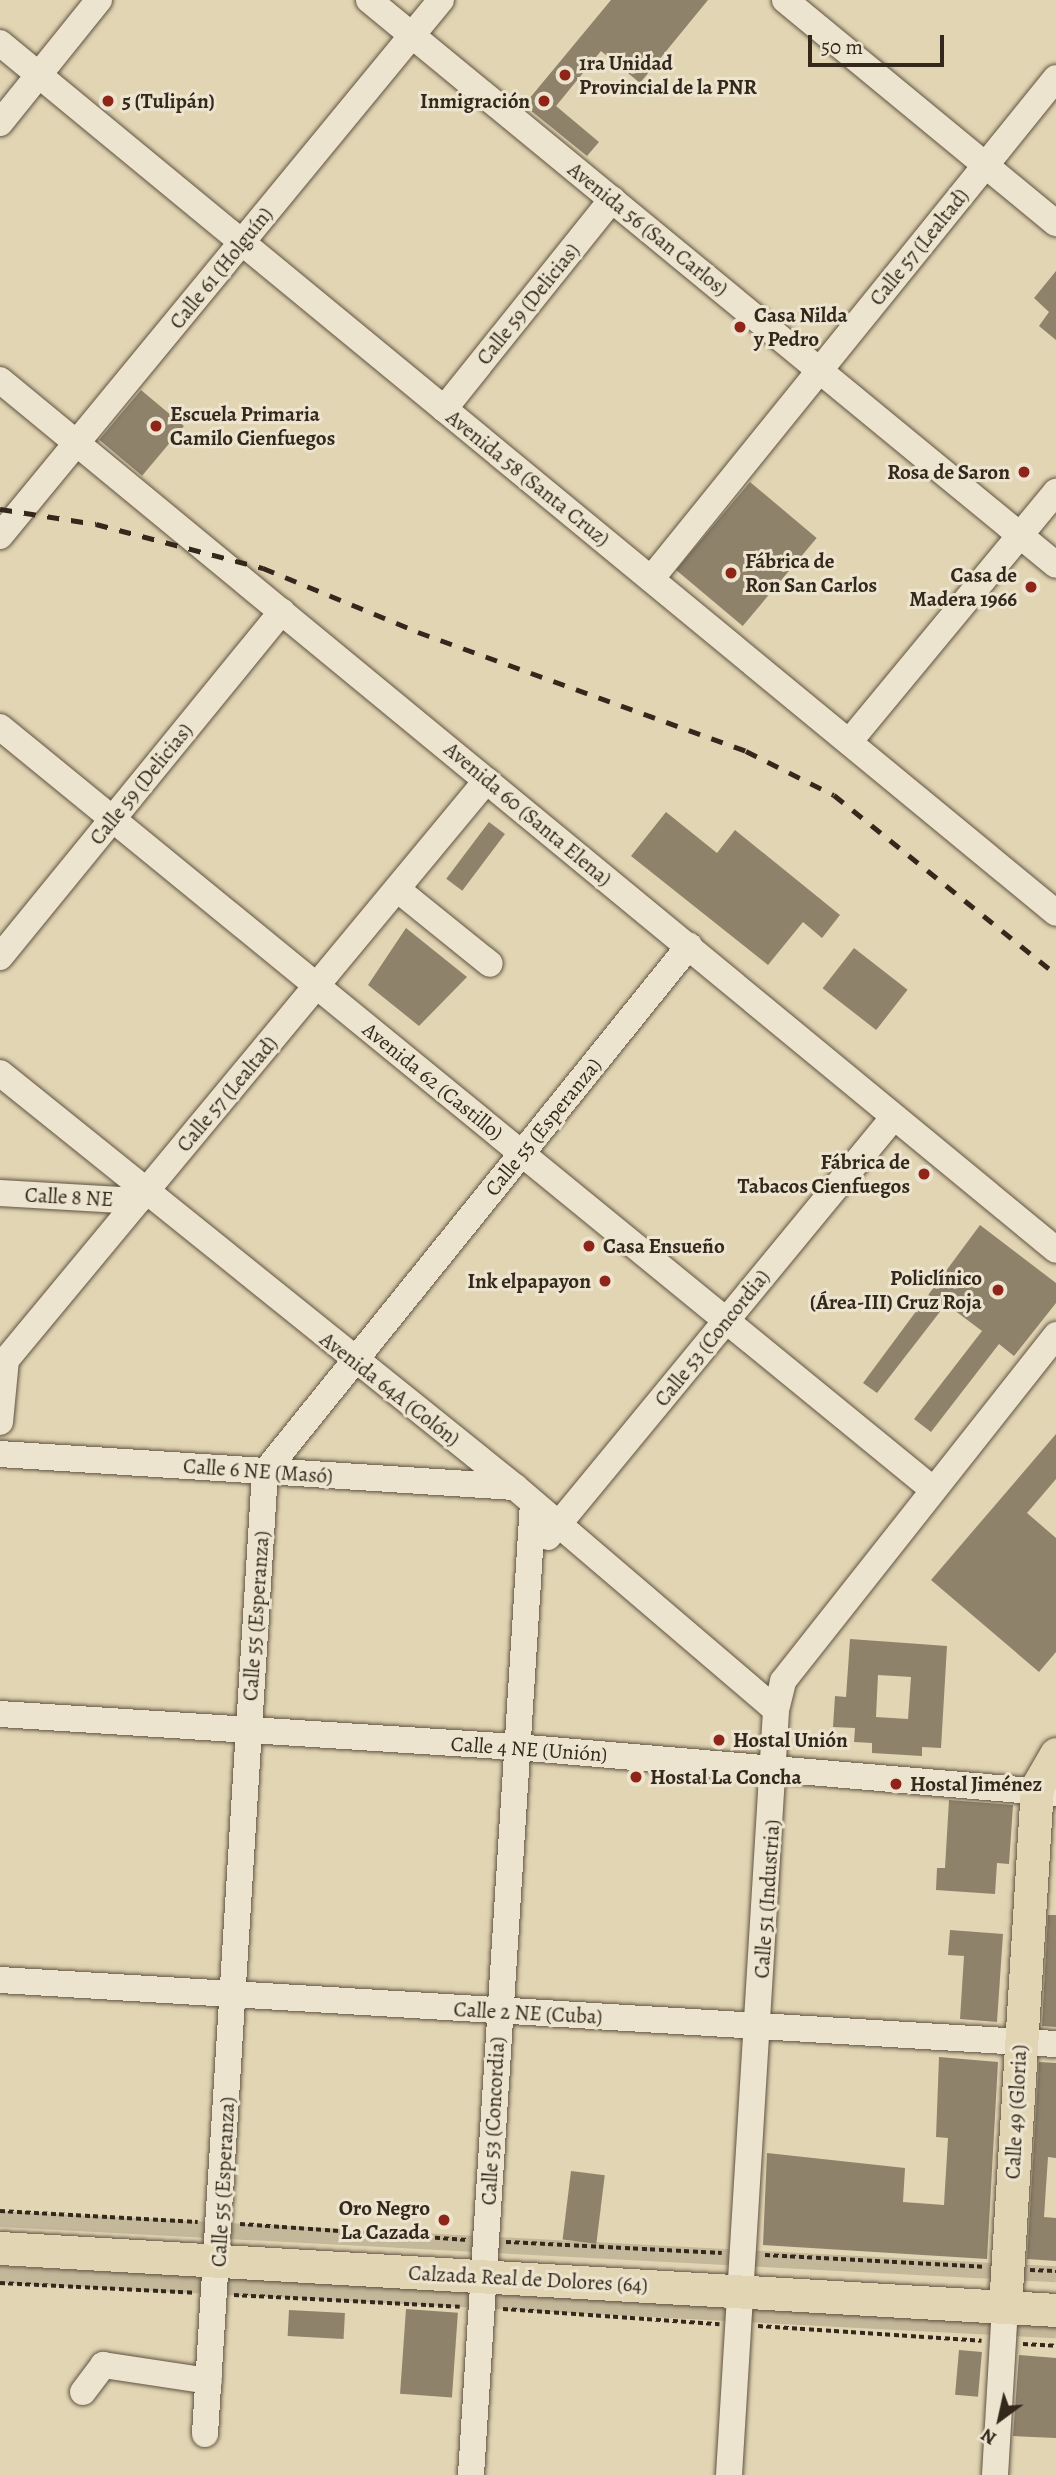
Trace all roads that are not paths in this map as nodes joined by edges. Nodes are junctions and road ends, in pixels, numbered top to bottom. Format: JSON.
{"nodes":[{"id":1,"x":99,"y":0,"type":"edge"},
{"id":2,"x":369,"y":0,"type":"edge"},
{"id":3,"x":441,"y":0,"type":"edge"},
{"id":4,"x":785,"y":0,"type":"edge"},
{"id":5,"x":412,"y":36,"type":"junction"},
{"id":6,"x":0,"y":43,"type":"edge"},
{"id":7,"x":39,"y":75,"type":"junction"},
{"id":8,"x":1056,"y":78,"type":"edge"},
{"id":9,"x":0,"y":123,"type":"edge"},
{"id":10,"x":985,"y":165,"type":"junction"},
{"id":11,"x":612,"y":199,"type":"junction"},
{"id":12,"x":1056,"y":223,"type":"edge"},
{"id":13,"x":242,"y":242,"type":"junction"},
{"id":14,"x":820,"y":371,"type":"junction"},
{"id":15,"x":0,"y":380,"type":"edge"},
{"id":16,"x":444,"y":409,"type":"junction"},
{"id":17,"x":77,"y":443,"type":"junction"},
{"id":18,"x":1056,"y":492,"type":"edge"},
{"id":19,"x":1020,"y":535,"type":"junction"},
{"id":20,"x":0,"y":536,"type":"edge"},
{"id":21,"x":1056,"y":565,"type":"edge"},
{"id":22,"x":651,"y":579,"type":"junction"},
{"id":23,"x":282,"y":611,"type":"junction"},
{"id":24,"x":0,"y":727,"type":"edge"},
{"id":25,"x":849,"y":742,"type":"junction"},
{"id":26,"x":487,"y":780,"type":"junction"},
{"id":27,"x":113,"y":819,"type":"junction"},
{"id":28,"x":397,"y":889,"type":"junction"},
{"id":29,"x":1054,"y":908,"type":"edge"},
{"id":30,"x":689,"y":946,"type":"junction"},
{"id":31,"x":0,"y":957,"type":"edge"},
{"id":32,"x":490,"y":964,"type":"dead end"},
{"id":33,"x":316,"y":985,"type":"junction"},
{"id":34,"x":0,"y":1073,"type":"edge"},
{"id":35,"x":893,"y":1118,"type":"junction"},
{"id":36,"x":522,"y":1153,"type":"junction"},
{"id":37,"x":0,"y":1193,"type":"edge"},
{"id":38,"x":141,"y":1197,"type":"junction"},
{"id":39,"x":1056,"y":1250,"type":"edge"},
{"id":40,"x":726,"y":1321,"type":"junction"},
{"id":41,"x":1056,"y":1335,"type":"edge"},
{"id":42,"x":355,"y":1362,"type":"junction"},
{"id":43,"x":0,"y":1422,"type":"edge"},
{"id":44,"x":0,"y":1454,"type":"edge"},
{"id":45,"x":265,"y":1472,"type":"junction"},
{"id":46,"x":931,"y":1488,"type":"junction"},
{"id":47,"x":524,"y":1495,"type":"junction"},
{"id":48,"x":558,"y":1526,"type":"junction"},
{"id":49,"x":531,"y":1557,"type":"junction"},
{"id":50,"x":776,"y":1710,"type":"junction"},
{"id":51,"x":0,"y":1714,"type":"edge"},
{"id":52,"x":248,"y":1730,"type":"junction"},
{"id":53,"x":516,"y":1746,"type":"junction"},
{"id":54,"x":1056,"y":1754,"type":"edge"},
{"id":55,"x":775,"y":1770,"type":"junction"},
{"id":56,"x":1047,"y":1790,"type":"edge"},
{"id":57,"x":0,"y":1980,"type":"edge"},
{"id":58,"x":233,"y":1994,"type":"junction"},
{"id":59,"x":499,"y":2012,"type":"junction"},
{"id":60,"x":759,"y":2023,"type":"junction"},
{"id":61,"x":1020,"y":2042,"type":"junction"},
{"id":62,"x":1056,"y":2045,"type":"edge"},
{"id":63,"x":0,"y":2248,"type":"edge"},
{"id":64,"x":220,"y":2262,"type":"junction"},
{"id":65,"x":742,"y":2291,"type":"junction"},
{"id":66,"x":482,"y":2292,"type":"junction"},
{"id":67,"x":1005,"y":2308,"type":"junction"},
{"id":68,"x":1056,"y":2311,"type":"edge"},
{"id":69,"x":209,"y":2381,"type":"junction"},
{"id":70,"x":83,"y":2392,"type":"dead end"},
{"id":71,"x":205,"y":2434,"type":"dead end"},
{"id":72,"x":471,"y":2475,"type":"edge"},
{"id":73,"x":729,"y":2475,"type":"edge"},
{"id":74,"x":995,"y":2475,"type":"edge"}],
"edges":[{"from":1,"to":7,"type":"street"},
{"from":2,"to":5,"type":"street","name":"Avenida 56 (San Carlos)"},
{"from":3,"to":5,"type":"street","name":"Calle 61 (Holguín)"},
{"from":4,"to":10,"type":"street"},
{"from":5,"to":11,"type":"street","name":"Avenida 56 (San Carlos)"},
{"from":5,"to":13,"type":"street","name":"Calle 61 (Holguín)"},
{"from":6,"to":7,"type":"street","name":"Avenida 58 (Santa Cruz)"},
{"from":7,"to":9,"type":"street"},
{"from":7,"to":13,"type":"street","name":"Avenida 58 (Santa Cruz)"},
{"from":8,"to":10,"type":"street","name":"Calle 57 (Lealtad)"},
{"from":10,"to":12,"type":"street"},
{"from":10,"to":14,"type":"street","name":"Calle 57 (Lealtad)"},
{"from":11,"to":14,"type":"street","name":"Avenida 56 (San Carlos)"},
{"from":11,"to":16,"type":"street","name":"Calle 59 (Delicias)"},
{"from":13,"to":16,"type":"street","name":"Avenida 58 (Santa Cruz)"},
{"from":13,"to":17,"type":"street","name":"Calle 61 (Holguín)"},
{"from":14,"to":19,"type":"street","name":"Avenida 56 (San Carlos)"},
{"from":14,"to":22,"type":"street","name":"Calle 57 (Lealtad)"},
{"from":15,"to":17,"type":"street","name":"Avenida 60 (Santa Elena)"},
{"from":16,"to":22,"type":"street","name":"Avenida 58 (Santa Cruz)"},
{"from":17,"to":20,"type":"street","name":"Calle 61 (Holguín)"},
{"from":17,"to":23,"type":"street","name":"Avenida 60 (Santa Elena)"},
{"from":18,"to":19,"type":"street"},
{"from":19,"to":21,"type":"street","name":"Avenida 56 (San Carlos)"},
{"from":19,"to":25,"type":"street"},
{"from":22,"to":25,"type":"street","name":"Avenida 58 (Santa Cruz)"},
{"from":23,"to":26,"type":"street","name":"Avenida 60 (Santa Elena)"},
{"from":23,"to":27,"type":"street","name":"Calle 59 (Delicias)"},
{"from":24,"to":27,"type":"street","name":"Avenida 62 (Castillo)"},
{"from":25,"to":29,"type":"street","name":"Avenida 58 (Santa Cruz)"},
{"from":26,"to":28,"type":"street","name":"Calle 57 (Lealtad)"},
{"from":26,"to":30,"type":"street","name":"Avenida 60 (Santa Elena)"},
{"from":27,"to":31,"type":"street","name":"Calle 59 (Delicias)"},
{"from":27,"to":33,"type":"street","name":"Avenida 62 (Castillo)"},
{"from":28,"to":32,"type":"street"},
{"from":28,"to":33,"type":"street","name":"Calle 57 (Lealtad)"},
{"from":30,"to":35,"type":"street","name":"Avenida 60 (Santa Elena)"},
{"from":30,"to":36,"type":"street","name":"Calle 55 (Esperanza)"},
{"from":33,"to":36,"type":"street","name":"Avenida 62 (Castillo)"},
{"from":33,"to":38,"type":"street","name":"Calle 57 (Lealtad)"},
{"from":34,"to":38,"type":"street","name":"Avenida 64A (Colón)"},
{"from":35,"to":39,"type":"street","name":"Avenida 60 (Santa Elena)"},
{"from":35,"to":40,"type":"street","name":"Calle 53 (Concordia)"},
{"from":36,"to":40,"type":"street","name":"Avenida 62 (Castillo)"},
{"from":36,"to":42,"type":"street","name":"Calle 55 (Esperanza)"},
{"from":37,"to":38,"type":"street","name":"Calle 8 NE"},
{"from":38,"to":42,"type":"street","name":"Avenida 64A (Colón)"},
{"from":38,"to":43,"type":"street","name":"Calle 57 (Lealtad)"},
{"from":40,"to":46,"type":"street","name":"Avenida 62 (Castillo)"},
{"from":40,"to":48,"type":"street","name":"Calle 53 (Concordia)"},
{"from":41,"to":46,"type":"street","name":"Calle 51 (Industria)"},
{"from":42,"to":45,"type":"street","name":"Calle 55 (Esperanza)"},
{"from":42,"to":47,"type":"street","name":"Avenida 64A (Colón)"},
{"from":44,"to":45,"type":"street","name":"Calle 6 NE (Masó)"},
{"from":45,"to":47,"type":"street","name":"Calle 6 NE (Masó)"},
{"from":45,"to":52,"type":"street","name":"Calle 55 (Esperanza)"},
{"from":46,"to":50,"type":"street","name":"Calle 51 (Industria)"},
{"from":47,"to":48,"type":"street","name":"Avenida 64A (Colón)"},
{"from":47,"to":49,"type":"street","name":"Calle 53 (Concordia)"},
{"from":48,"to":49,"type":"street","name":"Calle 53 (Concordia)"},
{"from":48,"to":50,"type":"street","name":"Avenida 64A (Colón)"},
{"from":49,"to":53,"type":"street","name":"Calle 53 (Concordia)"},
{"from":50,"to":55,"type":"street","name":"Calle 51 (Industria)"},
{"from":51,"to":52,"type":"street","name":"Calle 4 NE (Unión)"},
{"from":52,"to":53,"type":"street","name":"Calle 4 NE (Unión)"},
{"from":52,"to":58,"type":"street","name":"Calle 55 (Esperanza)"},
{"from":53,"to":55,"type":"street","name":"Calle 4 NE (Unión)"},
{"from":53,"to":59,"type":"street","name":"Calle 53 (Concordia)"},
{"from":54,"to":56,"type":"main road","name":"Calle 49 (Gloria)"},
{"from":55,"to":56,"type":"street","name":"Calle 4 NE (Unión)"},
{"from":55,"to":60,"type":"street","name":"Calle 51 (Industria)"},
{"from":56,"to":61,"type":"main road","name":"Calle 49 (Gloria)"},
{"from":57,"to":58,"type":"street","name":"Calle 2 NE (Cuba)"},
{"from":58,"to":59,"type":"street","name":"Calle 2 NE (Cuba)"},
{"from":58,"to":64,"type":"street","name":"Calle 55 (Esperanza)"},
{"from":59,"to":60,"type":"street","name":"Calle 2 NE (Cuba)"},
{"from":59,"to":66,"type":"street","name":"Calle 53 (Concordia)"},
{"from":60,"to":61,"type":"street","name":"Calle 2 NE (Cuba)"},
{"from":60,"to":65,"type":"street","name":"Calle 51 (Industria)"},
{"from":61,"to":62,"type":"street","name":"Calle 2 NE (Cuba)"},
{"from":61,"to":67,"type":"main road","name":"Calle 49 (Gloria)"},
{"from":63,"to":64,"type":"main road","name":"Calzada Real de Dolores (64)"},
{"from":64,"to":66,"type":"main road","name":"Calzada Real de Dolores (64)"},
{"from":64,"to":69,"type":"street","name":"Calle 55 (Esperanza)"},
{"from":65,"to":66,"type":"main road","name":"Calzada Real de Dolores (64)"},
{"from":65,"to":67,"type":"main road","name":"Calzada Real de Dolores (64)"},
{"from":65,"to":73,"type":"street","name":"Calle 51 (Industria)"},
{"from":66,"to":72,"type":"street","name":"Calle 53 (Concordia)"},
{"from":67,"to":68,"type":"main road","name":"Calzada Real de Dolores (64)"},
{"from":67,"to":74,"type":"street","name":"Calle 49 (Gloria)"},
{"from":69,"to":70,"type":"street"},
{"from":69,"to":71,"type":"street","name":"Calle 55 (Esperanza)"}]}
